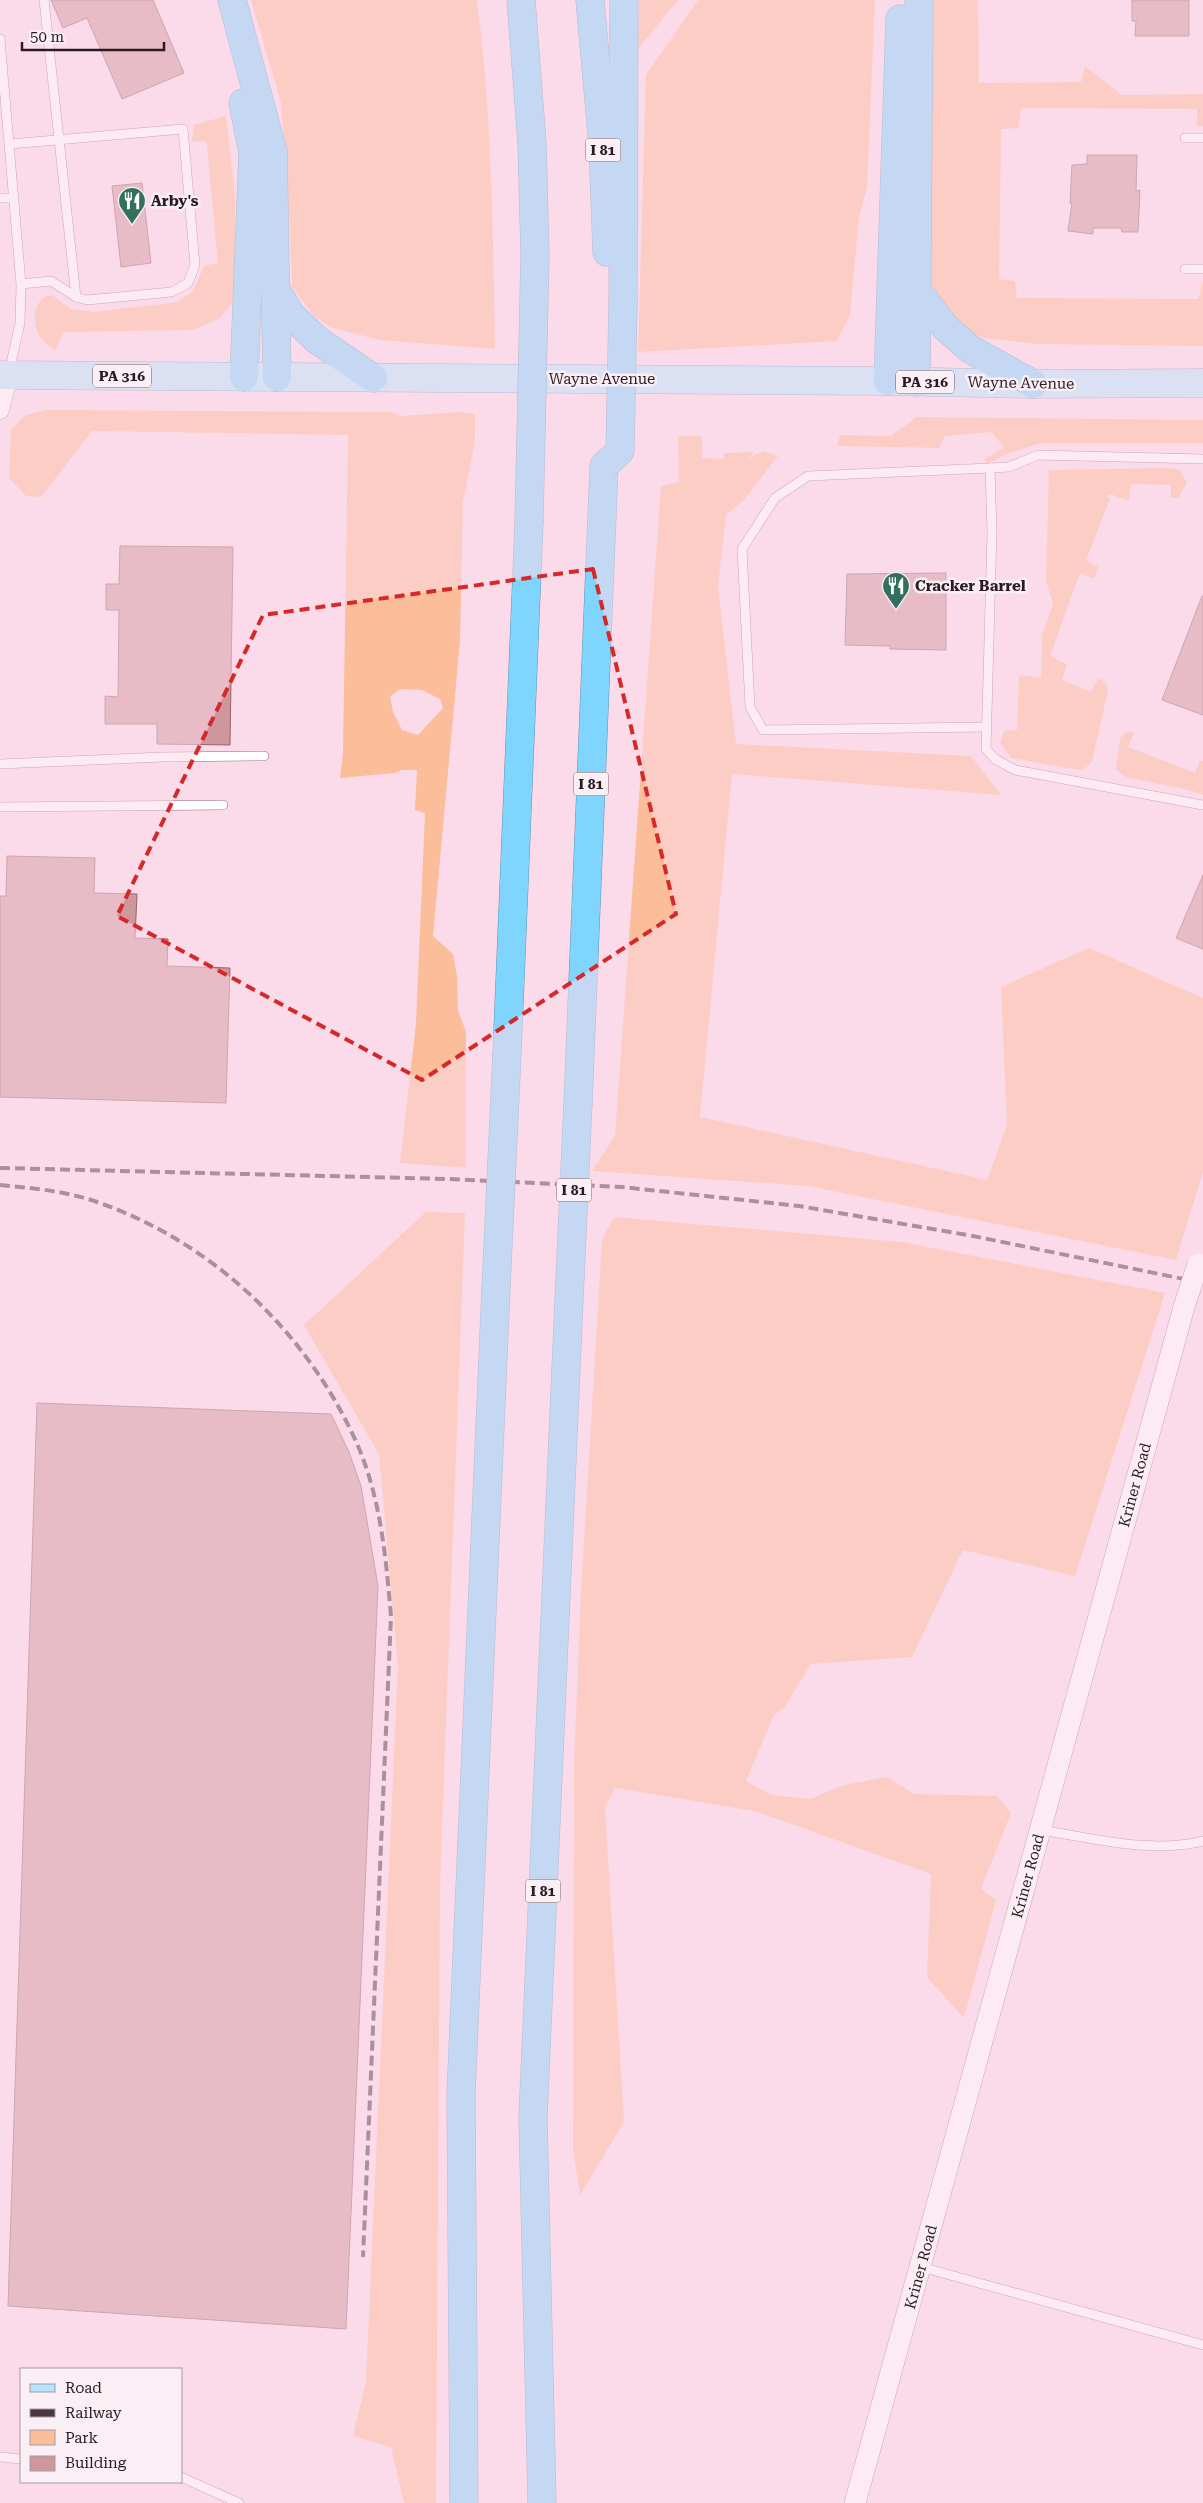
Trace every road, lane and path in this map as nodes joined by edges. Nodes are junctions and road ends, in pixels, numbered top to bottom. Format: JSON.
{"nodes":[{"id":1,"x":44,"y":0,"type":"edge"},
{"id":2,"x":217,"y":0,"type":"edge"},
{"id":3,"x":232,"y":0,"type":"edge"},
{"id":4,"x":521,"y":0,"type":"edge"},
{"id":5,"x":590,"y":0,"type":"edge"},
{"id":6,"x":624,"y":0,"type":"edge"},
{"id":7,"x":901,"y":0,"type":"edge"},
{"id":8,"x":919,"y":0,"type":"edge"},
{"id":9,"x":0,"y":39,"type":"edge"},
{"id":10,"x":1185,"y":138,"type":"dead end"},
{"id":11,"x":1203,"y":138,"type":"edge"},
{"id":12,"x":58,"y":139,"type":"junction"},
{"id":13,"x":10,"y":144,"type":"junction"},
{"id":14,"x":0,"y":198,"type":"edge"},
{"id":15,"x":14,"y":198,"type":"junction"},
{"id":16,"x":1185,"y":269,"type":"dead end"},
{"id":17,"x":1203,"y":269,"type":"edge"},
{"id":18,"x":20,"y":284,"type":"junction"},
{"id":19,"x":275,"y":288,"type":"junction"},
{"id":20,"x":916,"y":289,"type":"junction"},
{"id":21,"x":76,"y":297,"type":"junction"},
{"id":22,"x":616,"y":302,"type":"junction"},
{"id":23,"x":4,"y":375,"type":"edge"},
{"id":24,"x":244,"y":377,"type":"junction"},
{"id":25,"x":277,"y":378,"type":"junction"},
{"id":26,"x":373,"y":378,"type":"junction"},
{"id":27,"x":888,"y":381,"type":"junction"},
{"id":28,"x":916,"y":382,"type":"junction"},
{"id":29,"x":1203,"y":383,"type":"edge"},
{"id":30,"x":1033,"y":384,"type":"junction"},
{"id":31,"x":0,"y":410,"type":"edge"},
{"id":32,"x":1203,"y":459,"type":"edge"},
{"id":33,"x":990,"y":468,"type":"junction"},
{"id":34,"x":987,"y":727,"type":"junction"},
{"id":35,"x":264,"y":756,"type":"dead end"},
{"id":36,"x":0,"y":764,"type":"edge"},
{"id":37,"x":223,"y":804,"type":"dead end"},
{"id":38,"x":1203,"y":805,"type":"edge"},
{"id":39,"x":0,"y":807,"type":"edge"},
{"id":40,"x":1200,"y":1257,"type":"edge"},
{"id":41,"x":1040,"y":1830,"type":"junction"},
{"id":42,"x":1203,"y":1841,"type":"edge"},
{"id":43,"x":921,"y":2267,"type":"junction"},
{"id":44,"x":1203,"y":2344,"type":"edge"},
{"id":45,"x":0,"y":2457,"type":"edge"},
{"id":46,"x":20,"y":2459,"type":"edge"},
{"id":47,"x":182,"y":2477,"type":"edge"},
{"id":48,"x":239,"y":2503,"type":"edge"},
{"id":49,"x":464,"y":2503,"type":"edge"},
{"id":50,"x":542,"y":2503,"type":"edge"},
{"id":51,"x":855,"y":2503,"type":"edge"}],
"edges":[{"from":1,"to":12,"type":"lane"},
{"from":2,"to":24,"type":"highway"},
{"from":3,"to":19,"type":"highway"},
{"from":4,"to":49,"type":"highway","bridge":true},
{"from":5,"to":22,"type":"highway","number":"I 81"},
{"from":6,"to":22,"type":"highway"},
{"from":7,"to":27,"type":"highway"},
{"from":8,"to":20,"type":"highway"},
{"from":9,"to":13,"type":"lane"},
{"from":10,"to":11,"type":"lane"},
{"from":12,"to":13,"type":"lane"},
{"from":12,"to":21,"type":"lane"},
{"from":12,"to":21,"type":"lane"},
{"from":13,"to":15,"type":"lane"},
{"from":14,"to":15,"type":"lane"},
{"from":15,"to":18,"type":"lane"},
{"from":16,"to":17,"type":"lane"},
{"from":18,"to":21,"type":"lane"},
{"from":18,"to":23,"type":"lane"},
{"from":19,"to":25,"type":"highway"},
{"from":19,"to":26,"type":"highway"},
{"from":20,"to":28,"type":"highway"},
{"from":20,"to":30,"type":"highway"},
{"from":22,"to":50,"type":"highway","number":"I 81","bridge":true},
{"from":23,"to":24,"type":"main road","name":"Wayne Avenue","number":"PA 316"},
{"from":23,"to":31,"type":"street"},
{"from":24,"to":25,"type":"main road","name":"Wayne Avenue","number":"PA 316"},
{"from":25,"to":26,"type":"main road","name":"Wayne Avenue","number":"PA 316"},
{"from":26,"to":27,"type":"main road","name":"Wayne Avenue","number":"PA 316"},
{"from":27,"to":28,"type":"main road","name":"Wayne Avenue","number":"PA 316"},
{"from":28,"to":30,"type":"main road","name":"Wayne Avenue","number":"PA 316"},
{"from":29,"to":30,"type":"main road","name":"Wayne Avenue","number":"PA 316"},
{"from":32,"to":33,"type":"lane"},
{"from":33,"to":34,"type":"lane"},
{"from":33,"to":34,"type":"lane"},
{"from":34,"to":38,"type":"lane"},
{"from":35,"to":36,"type":"lane"},
{"from":37,"to":39,"type":"lane"},
{"from":40,"to":41,"type":"street","name":"Kriner Road","bridge":true},
{"from":41,"to":42,"type":"lane"},
{"from":41,"to":43,"type":"street","name":"Kriner Road"},
{"from":43,"to":44,"type":"lane"},
{"from":43,"to":51,"type":"street","name":"Kriner Road"},
{"from":45,"to":46,"type":"lane"},
{"from":47,"to":48,"type":"lane"}]}
